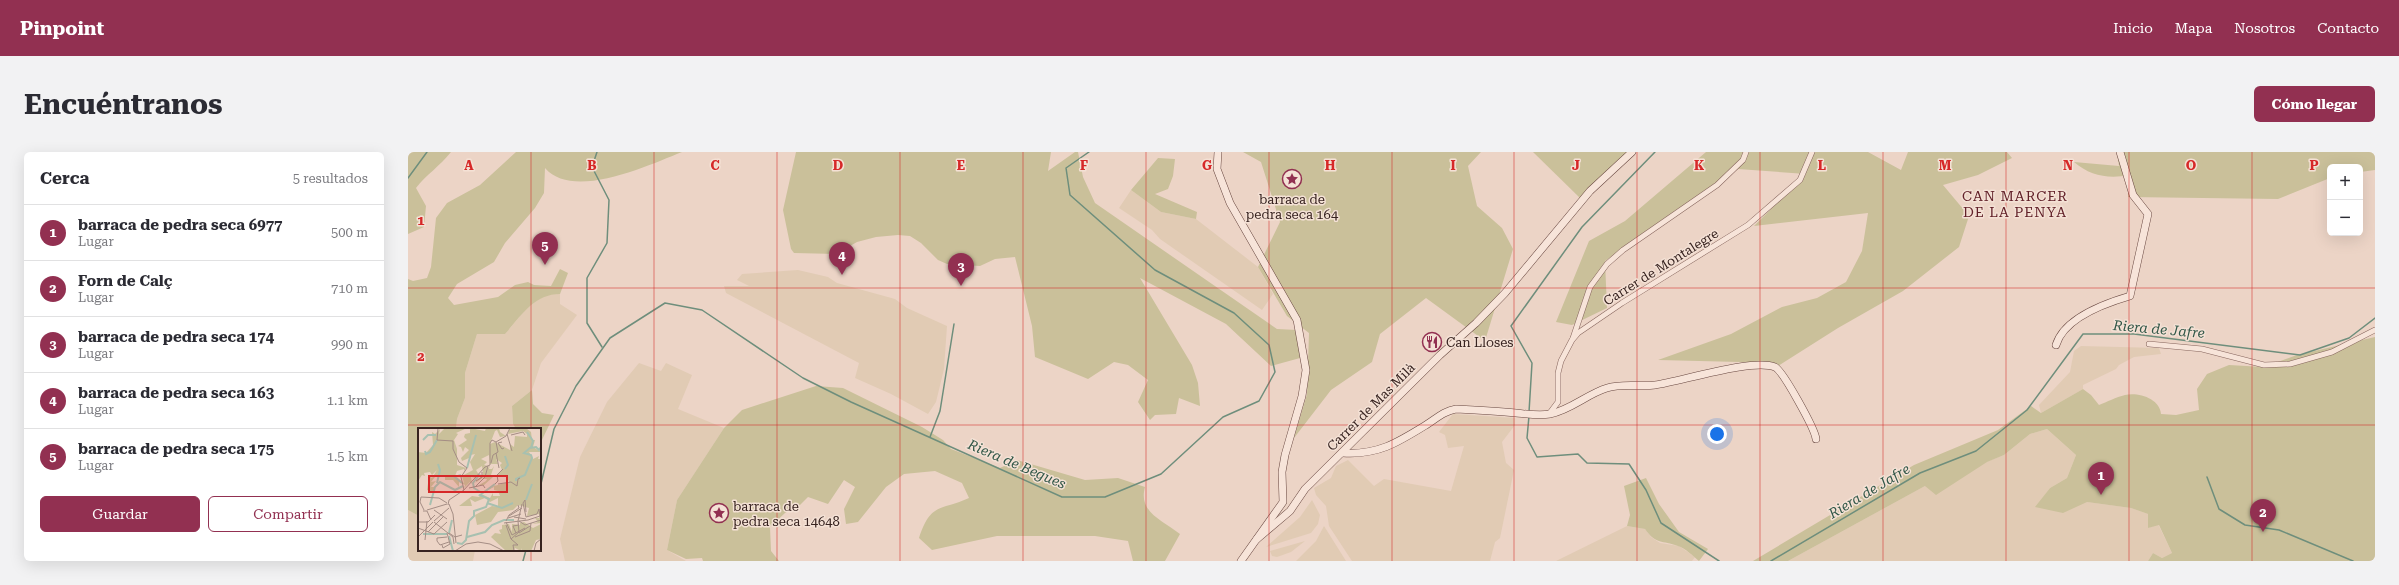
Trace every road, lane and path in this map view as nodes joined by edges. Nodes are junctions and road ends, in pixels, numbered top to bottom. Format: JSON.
{"nodes":[{"id":1,"x":1218,"y":152,"type":"edge"},
{"id":2,"x":1632,"y":152,"type":"edge"},
{"id":3,"x":1746,"y":152,"type":"edge"},
{"id":4,"x":1812,"y":152,"type":"edge"},
{"id":5,"x":2120,"y":152,"type":"edge"},
{"id":6,"x":2375,"y":330,"type":"edge"},
{"id":7,"x":1572,"y":340,"type":"junction"},
{"id":8,"x":2149,"y":344,"type":"dead end"},
{"id":9,"x":2056,"y":345,"type":"dead end"},
{"id":10,"x":1549,"y":414,"type":"junction"},
{"id":11,"x":1816,"y":439,"type":"dead end"},
{"id":12,"x":1343,"y":453,"type":"junction"},
{"id":13,"x":1257,"y":539,"type":"junction"},
{"id":14,"x":1241,"y":561,"type":"edge"}],
"edges":[{"from":1,"to":13,"type":"street"},
{"from":2,"to":12,"type":"street","name":"Carrer de Mas Milà"},
{"from":3,"to":7,"type":"street"},
{"from":4,"to":7,"type":"street","name":"Carrer de Montalegre"},
{"from":5,"to":9,"type":"street"},
{"from":6,"to":8,"type":"street"},
{"from":7,"to":10,"type":"street","name":"Carrer de Montalegre"},
{"from":10,"to":11,"type":"street"},
{"from":10,"to":12,"type":"street"},
{"from":12,"to":13,"type":"street","name":"Carrer de Mas Milà"},
{"from":13,"to":14,"type":"street"}]}
